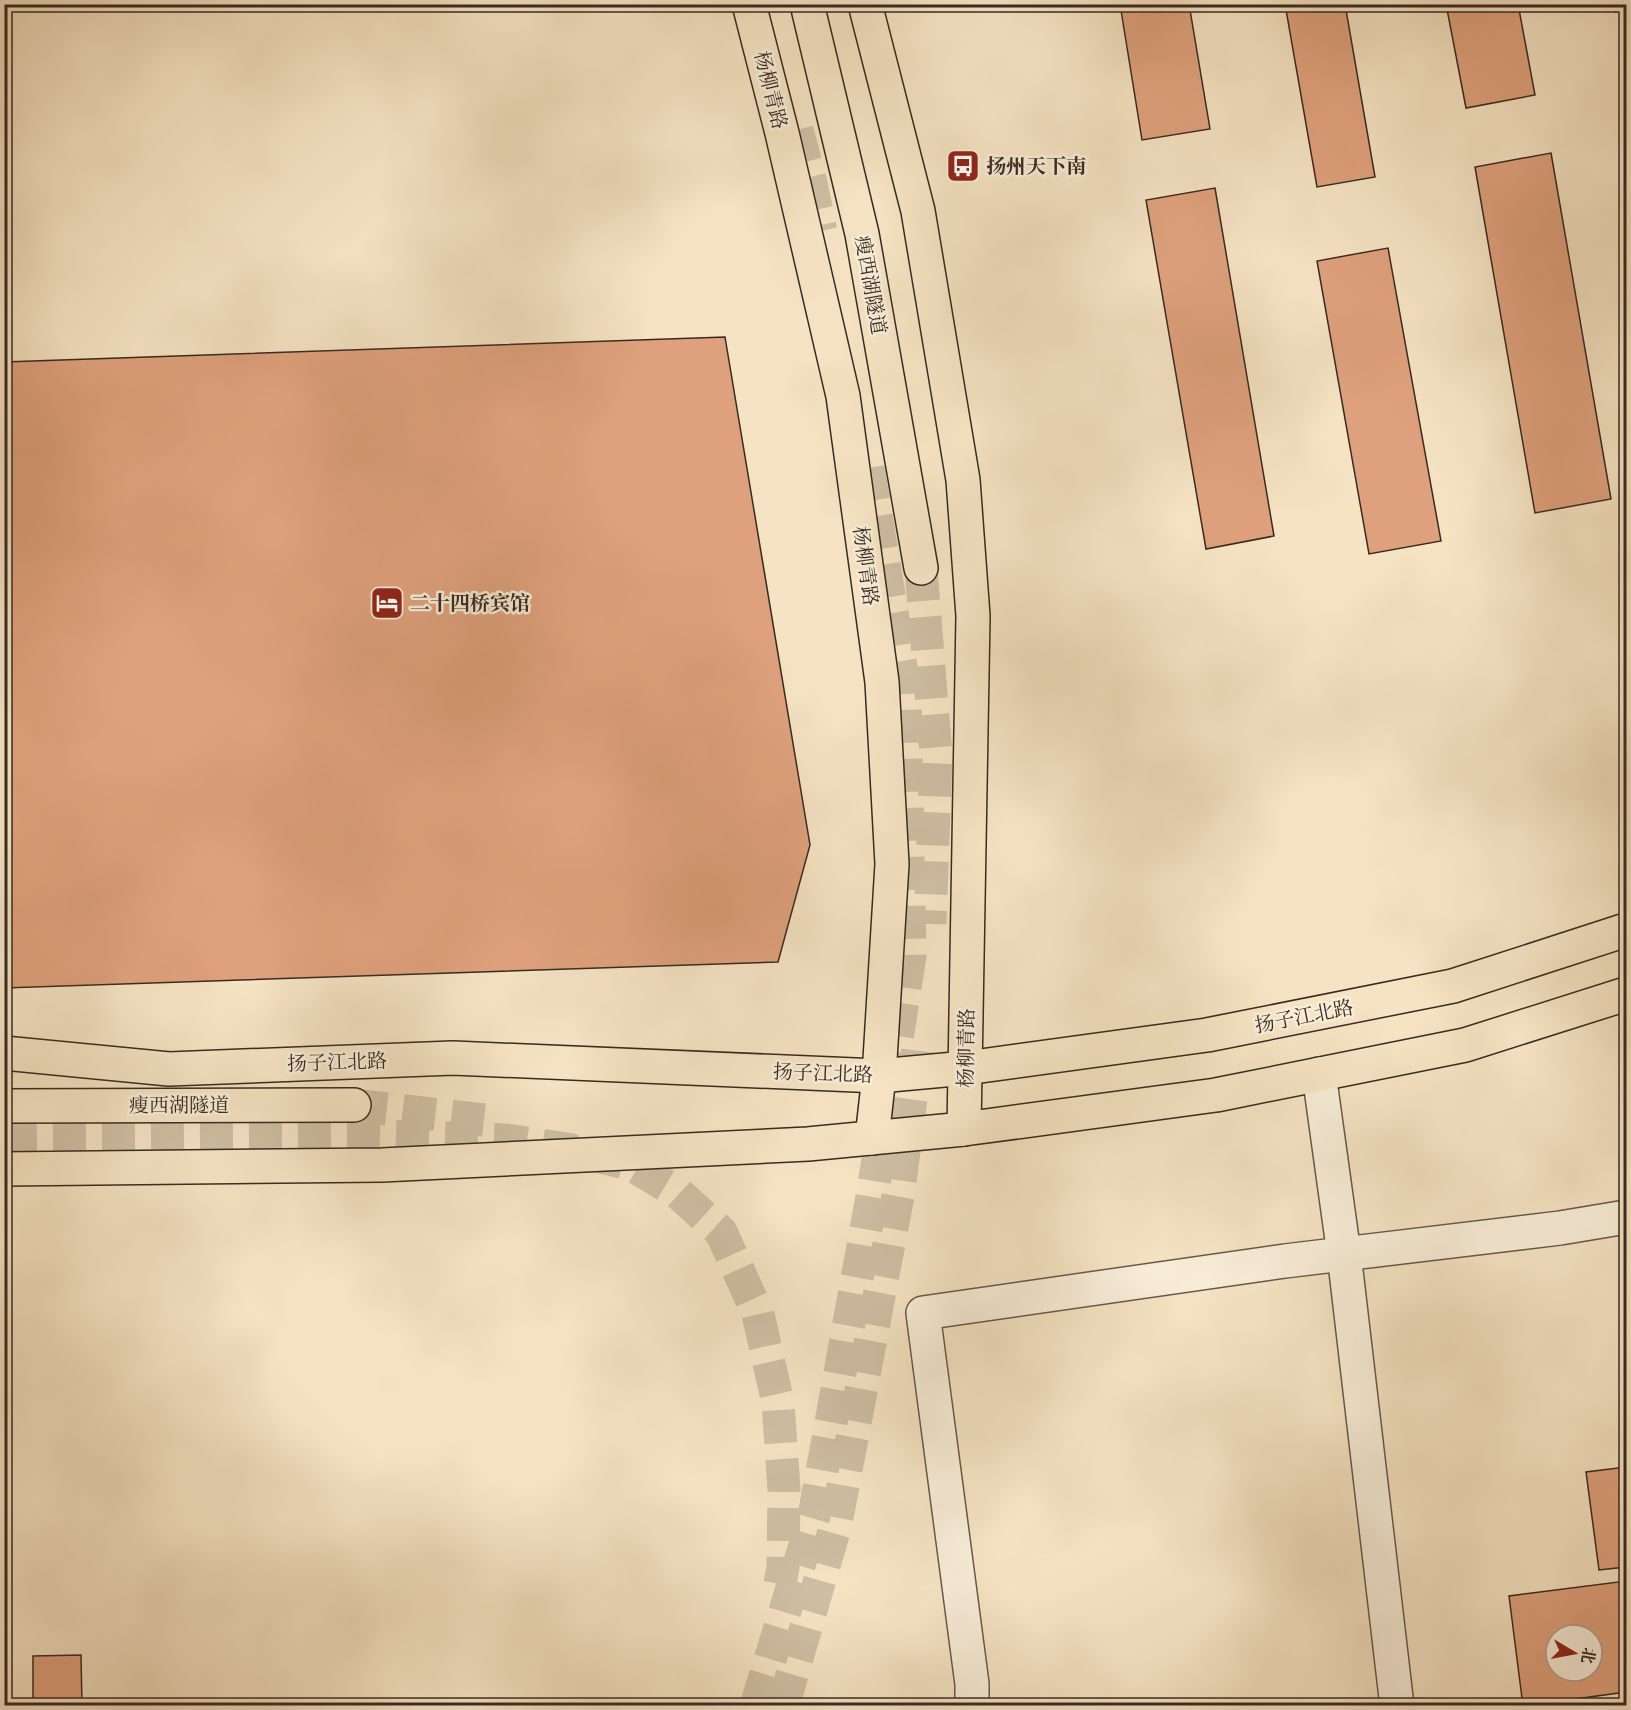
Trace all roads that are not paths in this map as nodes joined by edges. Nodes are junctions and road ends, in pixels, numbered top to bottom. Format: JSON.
{"nodes":[{"id":1,"x":749,"y":4,"type":"edge"},
{"id":2,"x":807,"y":4,"type":"edge"},
{"id":3,"x":865,"y":4,"type":"edge"},
{"id":4,"x":921,"y":568,"type":"tunnel mouth"},
{"id":5,"x":1626,"y":930,"type":"edge"},
{"id":6,"x":1626,"y":994,"type":"edge"},
{"id":7,"x":4,"y":1053,"type":"edge"},
{"id":8,"x":966,"y":1068,"type":"junction"},
{"id":9,"x":1318,"y":1074,"type":"junction"},
{"id":10,"x":879,"y":1076,"type":"junction"},
{"id":11,"x":354,"y":1105,"type":"tunnel mouth"},
{"id":12,"x":4,"y":1106,"type":"edge"},
{"id":13,"x":964,"y":1130,"type":"junction"},
{"id":14,"x":872,"y":1138,"type":"junction"},
{"id":15,"x":4,"y":1169,"type":"edge"},
{"id":16,"x":1626,"y":1217,"type":"edge"},
{"id":17,"x":1344,"y":1254,"type":"junction"},
{"id":18,"x":972,"y":1706,"type":"edge"},
{"id":19,"x":1397,"y":1706,"type":"edge"}],
"edges":[{"from":1,"to":10,"type":"main road","name":"杨柳青路"},
{"from":2,"to":4,"type":"main road","name":"瘦西湖隧道"},
{"from":3,"to":8,"type":"main road","name":"杨柳青路"},
{"from":5,"to":8,"type":"main road","name":"扬子江北路"},
{"from":6,"to":9,"type":"main road"},
{"from":7,"to":10,"type":"main road","name":"扬子江北路"},
{"from":8,"to":10,"type":"main road","name":"扬子江北路"},
{"from":8,"to":13,"type":"main road","name":"杨柳青路"},
{"from":9,"to":13,"type":"main road"},
{"from":9,"to":17,"type":"lane"},
{"from":10,"to":14,"type":"main road","name":"杨柳青路"},
{"from":11,"to":12,"type":"main road","name":"瘦西湖隧道"},
{"from":13,"to":14,"type":"main road"},
{"from":14,"to":15,"type":"main road"},
{"from":16,"to":17,"type":"lane"},
{"from":17,"to":18,"type":"lane"},
{"from":17,"to":19,"type":"lane"}]}
